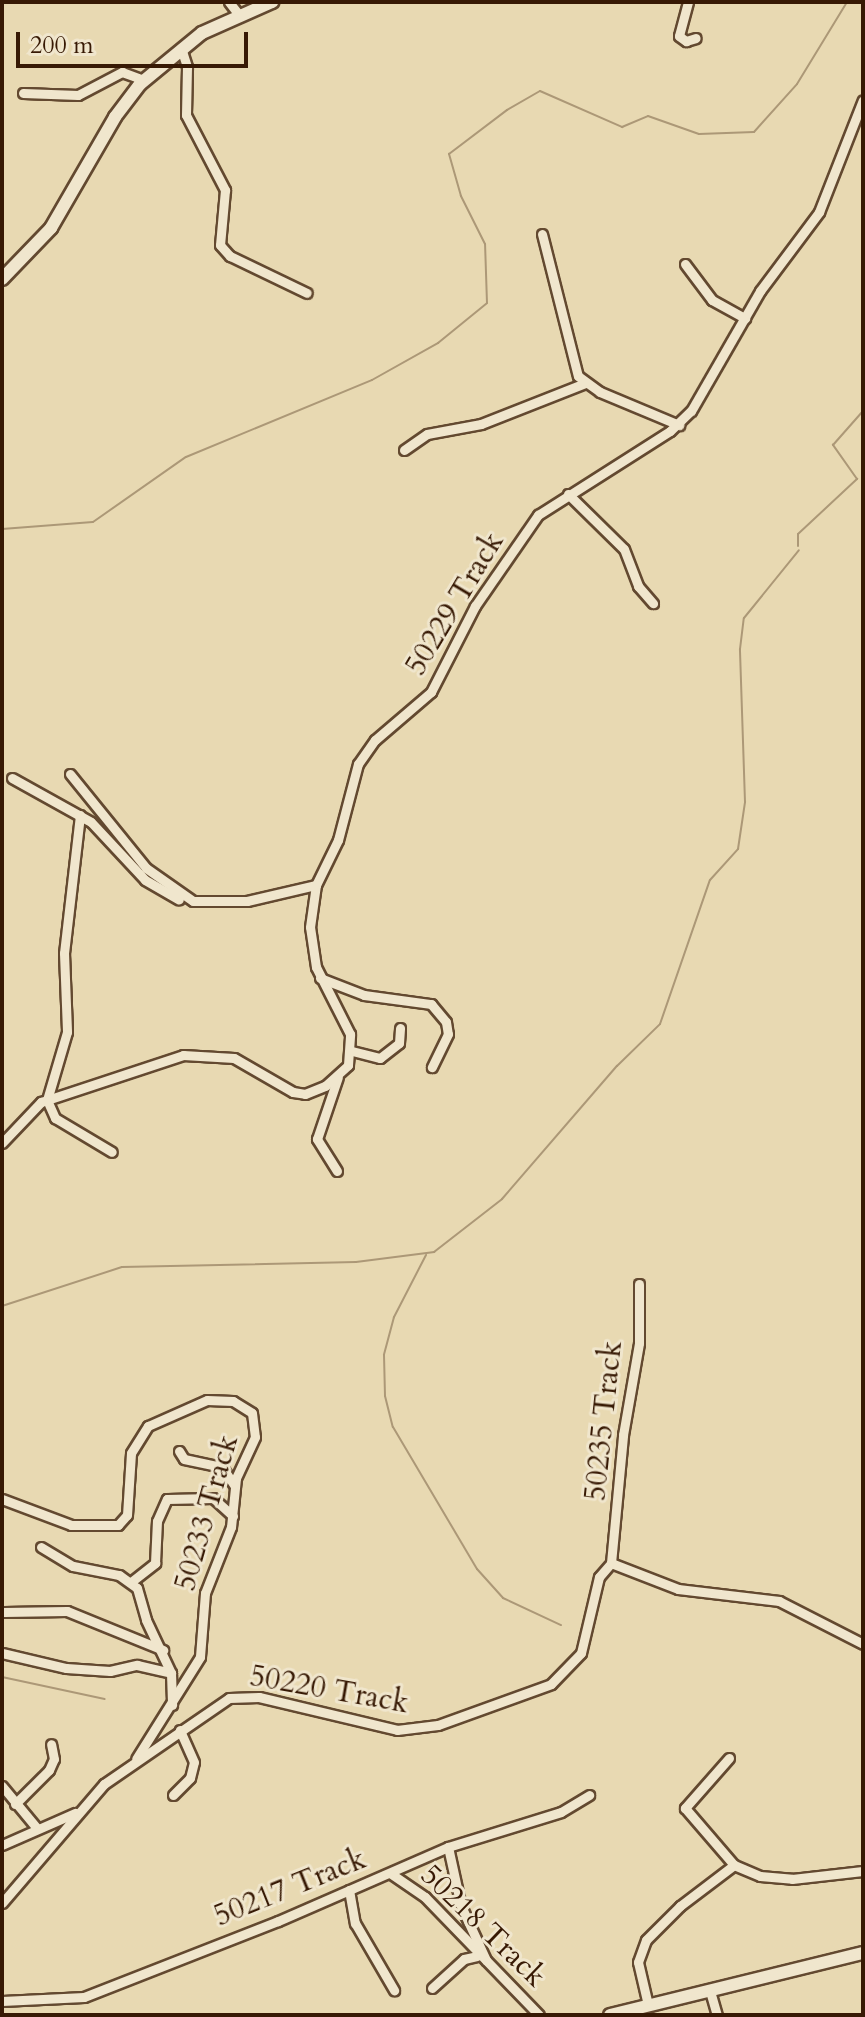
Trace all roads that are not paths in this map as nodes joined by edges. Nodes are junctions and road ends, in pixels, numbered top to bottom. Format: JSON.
{"nodes":[{"id":1,"x":229,"y":2,"type":"edge"},
{"id":2,"x":272,"y":2,"type":"edge"},
{"id":3,"x":688,"y":2,"type":"edge"},
{"id":4,"x":239,"y":15,"type":"junction"},
{"id":5,"x":696,"y":38,"type":"dead end"},
{"id":6,"x":181,"y":48,"type":"junction"},
{"id":7,"x":144,"y":80,"type":"junction"},
{"id":8,"x":23,"y":93,"type":"dead end"},
{"id":9,"x":863,"y":100,"type":"edge"},
{"id":10,"x":542,"y":234,"type":"dead end"},
{"id":11,"x":685,"y":264,"type":"dead end"},
{"id":12,"x":2,"y":279,"type":"edge"},
{"id":13,"x":307,"y":293,"type":"dead end"},
{"id":14,"x":745,"y":318,"type":"junction"},
{"id":15,"x":585,"y":383,"type":"junction"},
{"id":16,"x":679,"y":425,"type":"junction"},
{"id":17,"x":404,"y":450,"type":"dead end"},
{"id":18,"x":568,"y":494,"type":"junction"},
{"id":19,"x":653,"y":603,"type":"dead end"},
{"id":20,"x":70,"y":774,"type":"dead end"},
{"id":21,"x":12,"y":778,"type":"dead end"},
{"id":22,"x":80,"y":815,"type":"junction"},
{"id":23,"x":316,"y":885,"type":"junction"},
{"id":24,"x":193,"y":901,"type":"junction"},
{"id":25,"x":320,"y":978,"type":"junction"},
{"id":26,"x":400,"y":1028,"type":"dead end"},
{"id":27,"x":352,"y":1051,"type":"junction"},
{"id":28,"x":432,"y":1067,"type":"dead end"},
{"id":29,"x":338,"y":1077,"type":"junction"},
{"id":30,"x":47,"y":1100,"type":"junction"},
{"id":31,"x":2,"y":1143,"type":"edge"},
{"id":32,"x":112,"y":1152,"type":"dead end"},
{"id":33,"x":337,"y":1171,"type":"dead end"},
{"id":34,"x":639,"y":1284,"type":"dead end"},
{"id":35,"x":179,"y":1451,"type":"dead end"},
{"id":36,"x":234,"y":1486,"type":"junction"},
{"id":37,"x":2,"y":1499,"type":"edge"},
{"id":38,"x":233,"y":1516,"type":"junction"},
{"id":39,"x":41,"y":1547,"type":"dead end"},
{"id":40,"x":611,"y":1563,"type":"junction"},
{"id":41,"x":131,"y":1582,"type":"junction"},
{"id":42,"x":4,"y":1612,"type":"dead end"},
{"id":43,"x":863,"y":1644,"type":"edge"},
{"id":44,"x":163,"y":1650,"type":"junction"},
{"id":45,"x":2,"y":1653,"type":"edge"},
{"id":46,"x":171,"y":1673,"type":"junction"},
{"id":47,"x":172,"y":1705,"type":"junction"},
{"id":48,"x":180,"y":1730,"type":"junction"},
{"id":49,"x":51,"y":1744,"type":"dead end"},
{"id":50,"x":729,"y":1758,"type":"dead end"},
{"id":51,"x":135,"y":1760,"type":"junction"},
{"id":52,"x":2,"y":1786,"type":"edge"},
{"id":53,"x":173,"y":1795,"type":"dead end"},
{"id":54,"x":589,"y":1795,"type":"dead end"},
{"id":55,"x":15,"y":1804,"type":"junction"},
{"id":56,"x":76,"y":1812,"type":"junction"},
{"id":57,"x":36,"y":1827,"type":"junction"},
{"id":58,"x":2,"y":1845,"type":"edge"},
{"id":59,"x":448,"y":1847,"type":"junction"},
{"id":60,"x":734,"y":1865,"type":"junction"},
{"id":61,"x":863,"y":1871,"type":"edge"},
{"id":62,"x":390,"y":1873,"type":"junction"},
{"id":63,"x":349,"y":1890,"type":"junction"},
{"id":64,"x":2,"y":1903,"type":"edge"},
{"id":65,"x":863,"y":1953,"type":"edge"},
{"id":66,"x":477,"y":1956,"type":"junction"},
{"id":67,"x":488,"y":1965,"type":"junction"},
{"id":68,"x":432,"y":1988,"type":"dead end"},
{"id":69,"x":394,"y":1990,"type":"dead end"},
{"id":70,"x":710,"y":1991,"type":"junction"},
{"id":71,"x":2,"y":2001,"type":"edge"},
{"id":72,"x":648,"y":2005,"type":"junction"},
{"id":73,"x":539,"y":2015,"type":"edge"},
{"id":74,"x":610,"y":2015,"type":"edge"},
{"id":75,"x":717,"y":2015,"type":"edge"}],
"edges":[{"from":1,"to":4,"type":"street"},
{"from":2,"to":4,"type":"street"},
{"from":3,"to":5,"type":"street"},
{"from":4,"to":6,"type":"street"},
{"from":6,"to":7,"type":"street"},
{"from":6,"to":13,"type":"street"},
{"from":7,"to":8,"type":"street"},
{"from":7,"to":12,"type":"street"},
{"from":9,"to":14,"type":"street","name":"50229 Track"},
{"from":10,"to":15,"type":"street"},
{"from":11,"to":14,"type":"street"},
{"from":14,"to":16,"type":"street","name":"50229 Track"},
{"from":15,"to":16,"type":"street"},
{"from":15,"to":17,"type":"street"},
{"from":16,"to":18,"type":"street","name":"50229 Track"},
{"from":18,"to":19,"type":"street"},
{"from":18,"to":23,"type":"street","name":"50229 Track"},
{"from":20,"to":24,"type":"street"},
{"from":21,"to":22,"type":"street"},
{"from":22,"to":24,"type":"street"},
{"from":22,"to":30,"type":"street"},
{"from":23,"to":24,"type":"street"},
{"from":23,"to":25,"type":"street","name":"50229 Track"},
{"from":25,"to":27,"type":"street","name":"50229 Track"},
{"from":25,"to":28,"type":"street"},
{"from":26,"to":27,"type":"street"},
{"from":27,"to":29,"type":"street"},
{"from":29,"to":30,"type":"street"},
{"from":29,"to":33,"type":"street"},
{"from":30,"to":31,"type":"street"},
{"from":30,"to":32,"type":"street"},
{"from":34,"to":40,"type":"street","name":"50235 Track"},
{"from":35,"to":36,"type":"street"},
{"from":36,"to":37,"type":"street","name":"50233 Track"},
{"from":36,"to":38,"type":"street","name":"50233 Track"},
{"from":38,"to":41,"type":"street"},
{"from":38,"to":47,"type":"street","name":"50233 Track"},
{"from":39,"to":41,"type":"street"},
{"from":40,"to":43,"type":"street"},
{"from":40,"to":48,"type":"street","name":"50220 Track"},
{"from":41,"to":44,"type":"street"},
{"from":42,"to":44,"type":"street"},
{"from":44,"to":46,"type":"street"},
{"from":45,"to":46,"type":"street"},
{"from":46,"to":47,"type":"street"},
{"from":47,"to":51,"type":"street","name":"50233 Track"},
{"from":48,"to":51,"type":"street","name":"50220 Track"},
{"from":48,"to":53,"type":"street"},
{"from":49,"to":55,"type":"street"},
{"from":50,"to":60,"type":"street"},
{"from":51,"to":56,"type":"street","name":"50220 Track"},
{"from":52,"to":55,"type":"street"},
{"from":54,"to":59,"type":"street","name":"50217 Track"},
{"from":55,"to":57,"type":"street"},
{"from":56,"to":57,"type":"street"},
{"from":56,"to":64,"type":"street","name":"50220 Track"},
{"from":57,"to":58,"type":"street"},
{"from":59,"to":62,"type":"street","name":"50217 Track"},
{"from":59,"to":67,"type":"street"},
{"from":60,"to":61,"type":"street"},
{"from":60,"to":72,"type":"street"},
{"from":62,"to":63,"type":"street","name":"50217 Track"},
{"from":62,"to":66,"type":"street","name":"50218 Track"},
{"from":63,"to":69,"type":"street"},
{"from":63,"to":71,"type":"street","name":"50217 Track"},
{"from":65,"to":70,"type":"street"},
{"from":66,"to":67,"type":"street","name":"50218 Track"},
{"from":66,"to":68,"type":"street"},
{"from":67,"to":73,"type":"street","name":"50218 Track"},
{"from":70,"to":72,"type":"street"},
{"from":70,"to":75,"type":"street"},
{"from":72,"to":74,"type":"street"}]}
